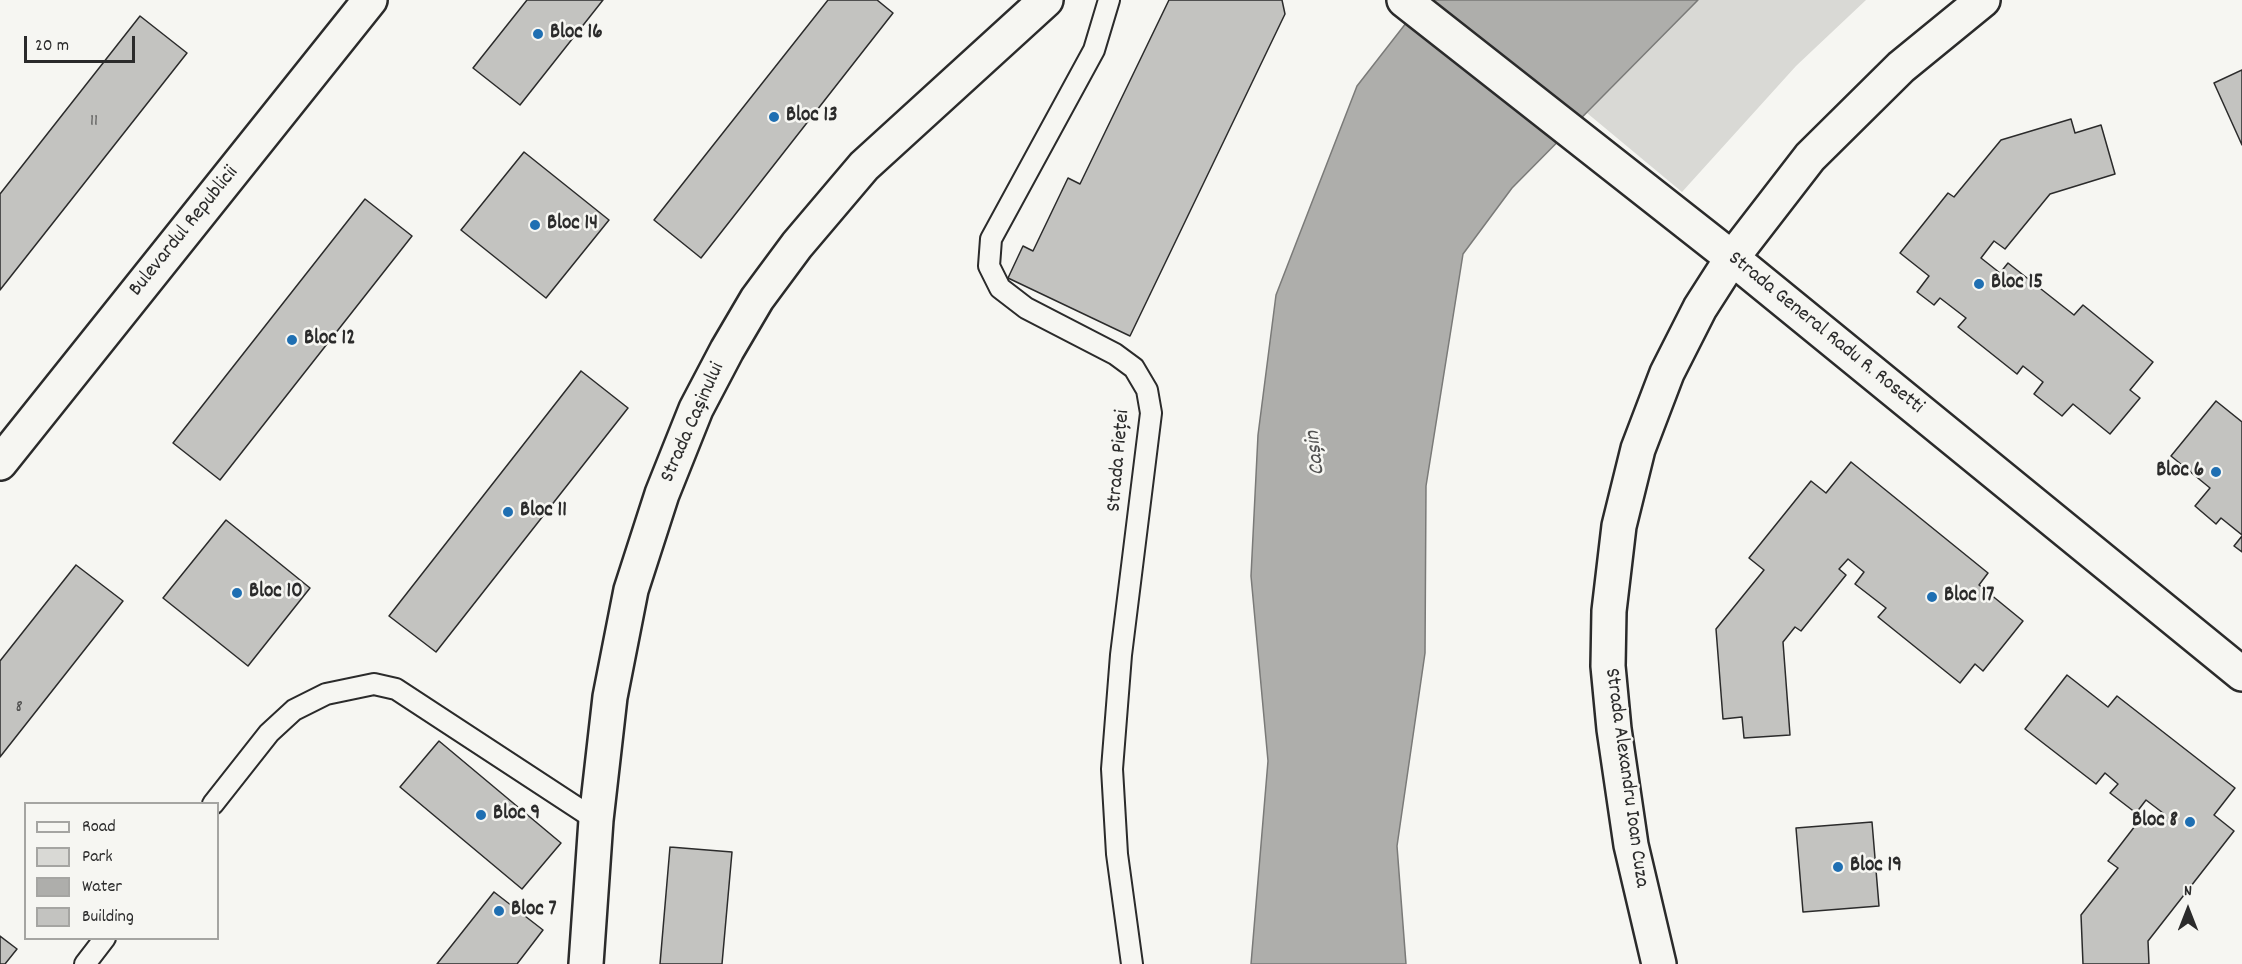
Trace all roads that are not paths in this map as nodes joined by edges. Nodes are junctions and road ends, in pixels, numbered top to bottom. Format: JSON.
{"nodes":[{"id":1,"x":370,"y":0,"type":"edge"},
{"id":2,"x":1046,"y":0,"type":"edge"},
{"id":3,"x":1108,"y":0,"type":"edge"},
{"id":4,"x":1404,"y":0,"type":"edge"},
{"id":5,"x":1983,"y":0,"type":"edge"},
{"id":6,"x":1732,"y":258,"type":"junction"},
{"id":7,"x":0,"y":463,"type":"edge"},
{"id":8,"x":2242,"y":674,"type":"edge"},
{"id":9,"x":215,"y":802,"type":"edge"},
{"id":10,"x":596,"y":820,"type":"junction"},
{"id":11,"x":104,"y":940,"type":"edge"},
{"id":12,"x":85,"y":964,"type":"edge"},
{"id":13,"x":586,"y":964,"type":"edge"},
{"id":14,"x":1132,"y":964,"type":"edge"},
{"id":15,"x":1659,"y":964,"type":"edge"}],
"edges":[{"from":1,"to":7,"type":"street","name":"Bulevardul Republicii"},
{"from":2,"to":10,"type":"street","name":"Strada Cașinului"},
{"from":3,"to":14,"type":"lane","name":"Strada Pieței"},
{"from":4,"to":6,"type":"street","name":"Strada General Radu R. Rosetti"},
{"from":5,"to":6,"type":"street","name":"Strada Alexandru Ioan Cuza"},
{"from":6,"to":8,"type":"street","name":"Strada General Radu R. Rosetti"},
{"from":6,"to":15,"type":"street","name":"Strada Alexandru Ioan Cuza"},
{"from":9,"to":10,"type":"lane"},
{"from":10,"to":13,"type":"street","name":"Strada Cașinului"},
{"from":11,"to":12,"type":"lane"}]}
